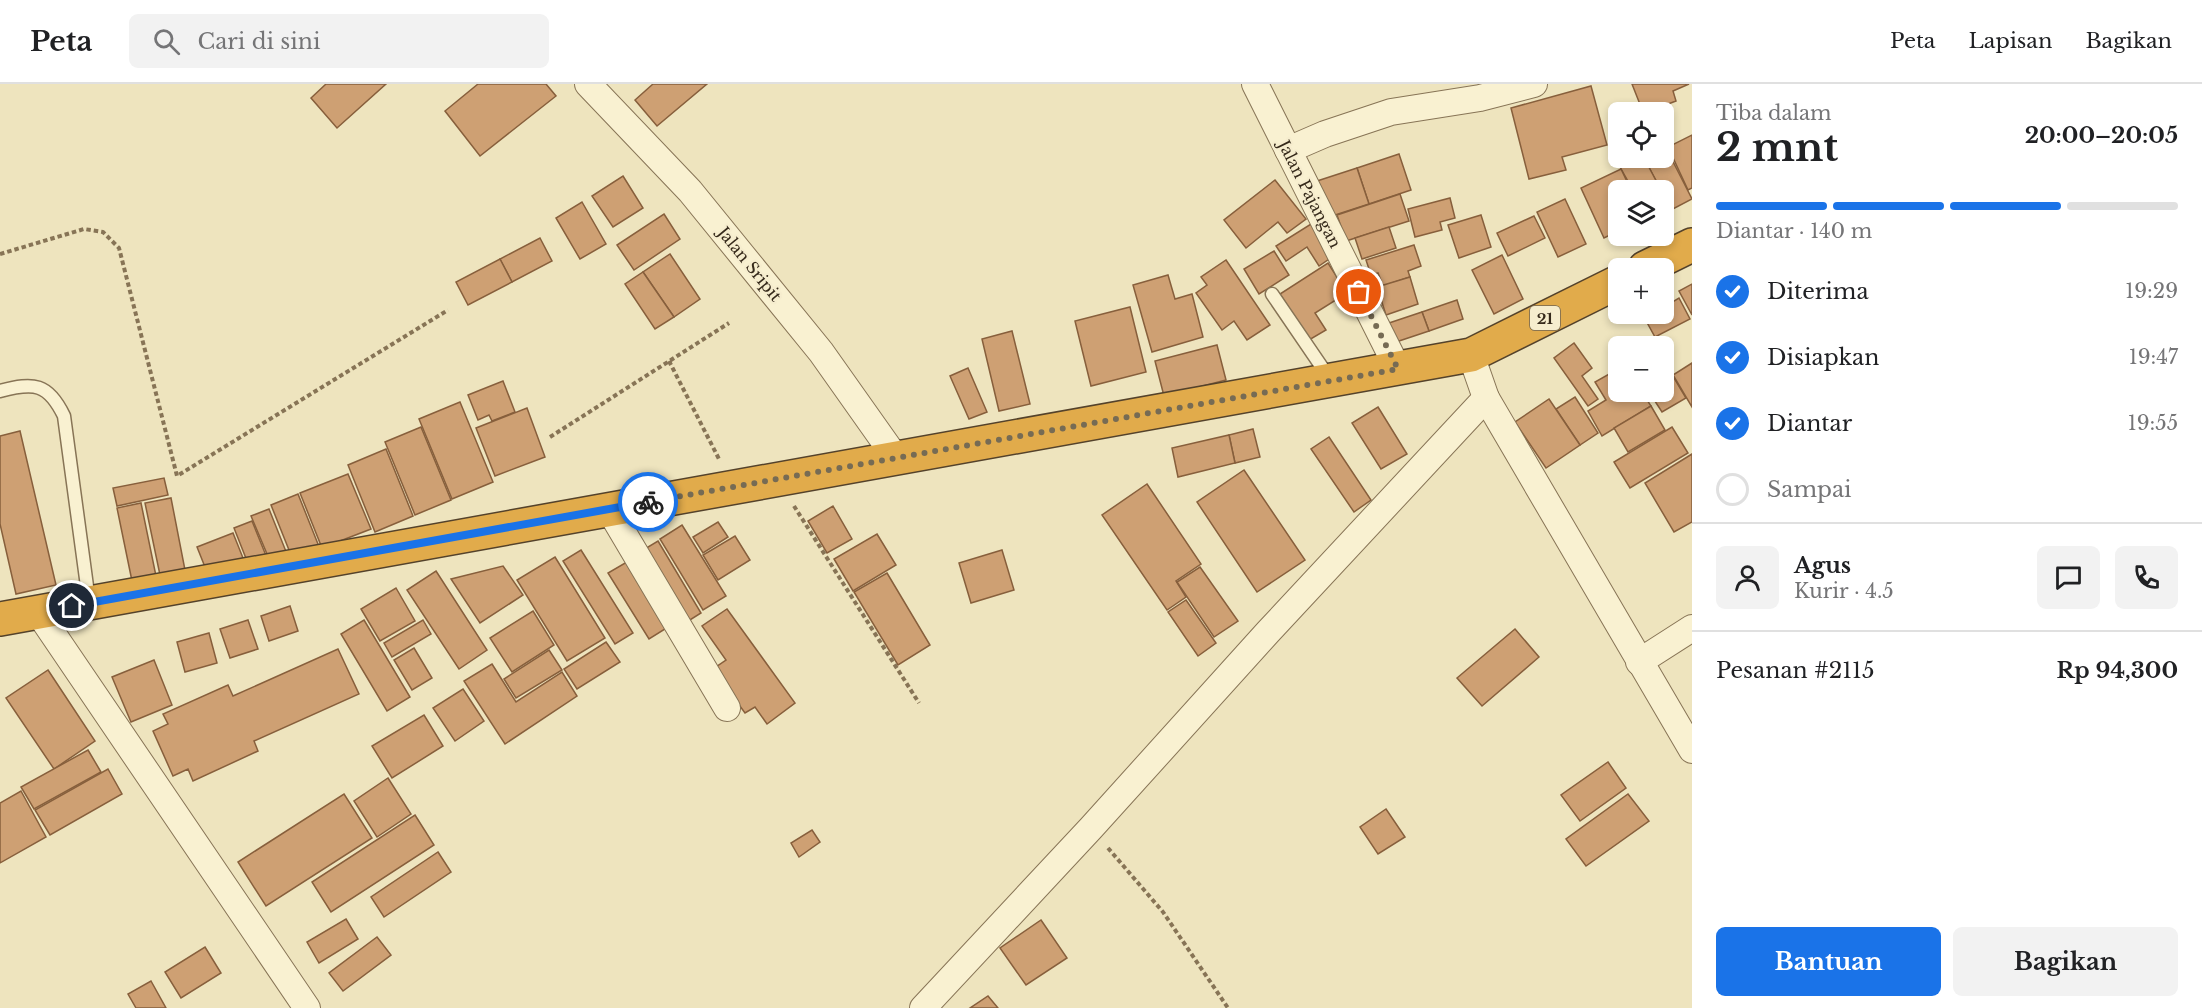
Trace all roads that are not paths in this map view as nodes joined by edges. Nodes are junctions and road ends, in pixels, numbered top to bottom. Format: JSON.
{"nodes":[{"id":1,"x":588,"y":84,"type":"edge"},
{"id":2,"x":1255,"y":84,"type":"edge"},
{"id":3,"x":1534,"y":84,"type":"edge"},
{"id":4,"x":1288,"y":150,"type":"junction"},
{"id":5,"x":1692,"y":245,"type":"edge"},
{"id":6,"x":1665,"y":258,"type":"edge"},
{"id":7,"x":1608,"y":287,"type":"edge"},
{"id":8,"x":1272,"y":294,"type":"dead end"},
{"id":9,"x":1471,"y":355,"type":"junction"},
{"id":10,"x":1398,"y":369,"type":"junction"},
{"id":11,"x":1330,"y":380,"type":"junction"},
{"id":12,"x":0,"y":391,"type":"edge"},
{"id":13,"x":1486,"y":398,"type":"junction"},
{"id":14,"x":896,"y":458,"type":"junction"},
{"id":15,"x":609,"y":509,"type":"junction"},
{"id":16,"x":89,"y":603,"type":"junction"},
{"id":17,"x":38,"y":612,"type":"junction"},
{"id":18,"x":0,"y":619,"type":"edge"},
{"id":19,"x":1692,"y":628,"type":"edge"},
{"id":20,"x":1639,"y":662,"type":"junction"},
{"id":21,"x":727,"y":708,"type":"dead end"},
{"id":22,"x":1692,"y":750,"type":"edge"},
{"id":23,"x":934,"y":1004,"type":"edge"},
{"id":24,"x":307,"y":1008,"type":"edge"}],
"edges":[{"from":1,"to":14,"type":"street","name":"Jalan Sripit"},
{"from":2,"to":4,"type":"street","name":"Jalan Pajangan"},
{"from":3,"to":4,"type":"street"},
{"from":4,"to":10,"type":"street","name":"Jalan Pajangan"},
{"from":5,"to":6,"type":"highway"},
{"from":7,"to":9,"type":"highway","number":"21"},
{"from":8,"to":11,"type":"lane"},
{"from":9,"to":10,"type":"highway","number":"21"},
{"from":9,"to":13,"type":"street"},
{"from":10,"to":11,"type":"highway","number":"21"},
{"from":11,"to":14,"type":"highway","number":"21"},
{"from":12,"to":16,"type":"lane"},
{"from":13,"to":20,"type":"street"},
{"from":13,"to":23,"type":"street"},
{"from":14,"to":15,"type":"highway","number":"21"},
{"from":15,"to":16,"type":"highway","number":"21"},
{"from":15,"to":21,"type":"street"},
{"from":16,"to":17,"type":"highway","number":"21"},
{"from":17,"to":18,"type":"highway","number":"21"},
{"from":17,"to":24,"type":"street"},
{"from":19,"to":20,"type":"street"},
{"from":20,"to":22,"type":"street"}]}
